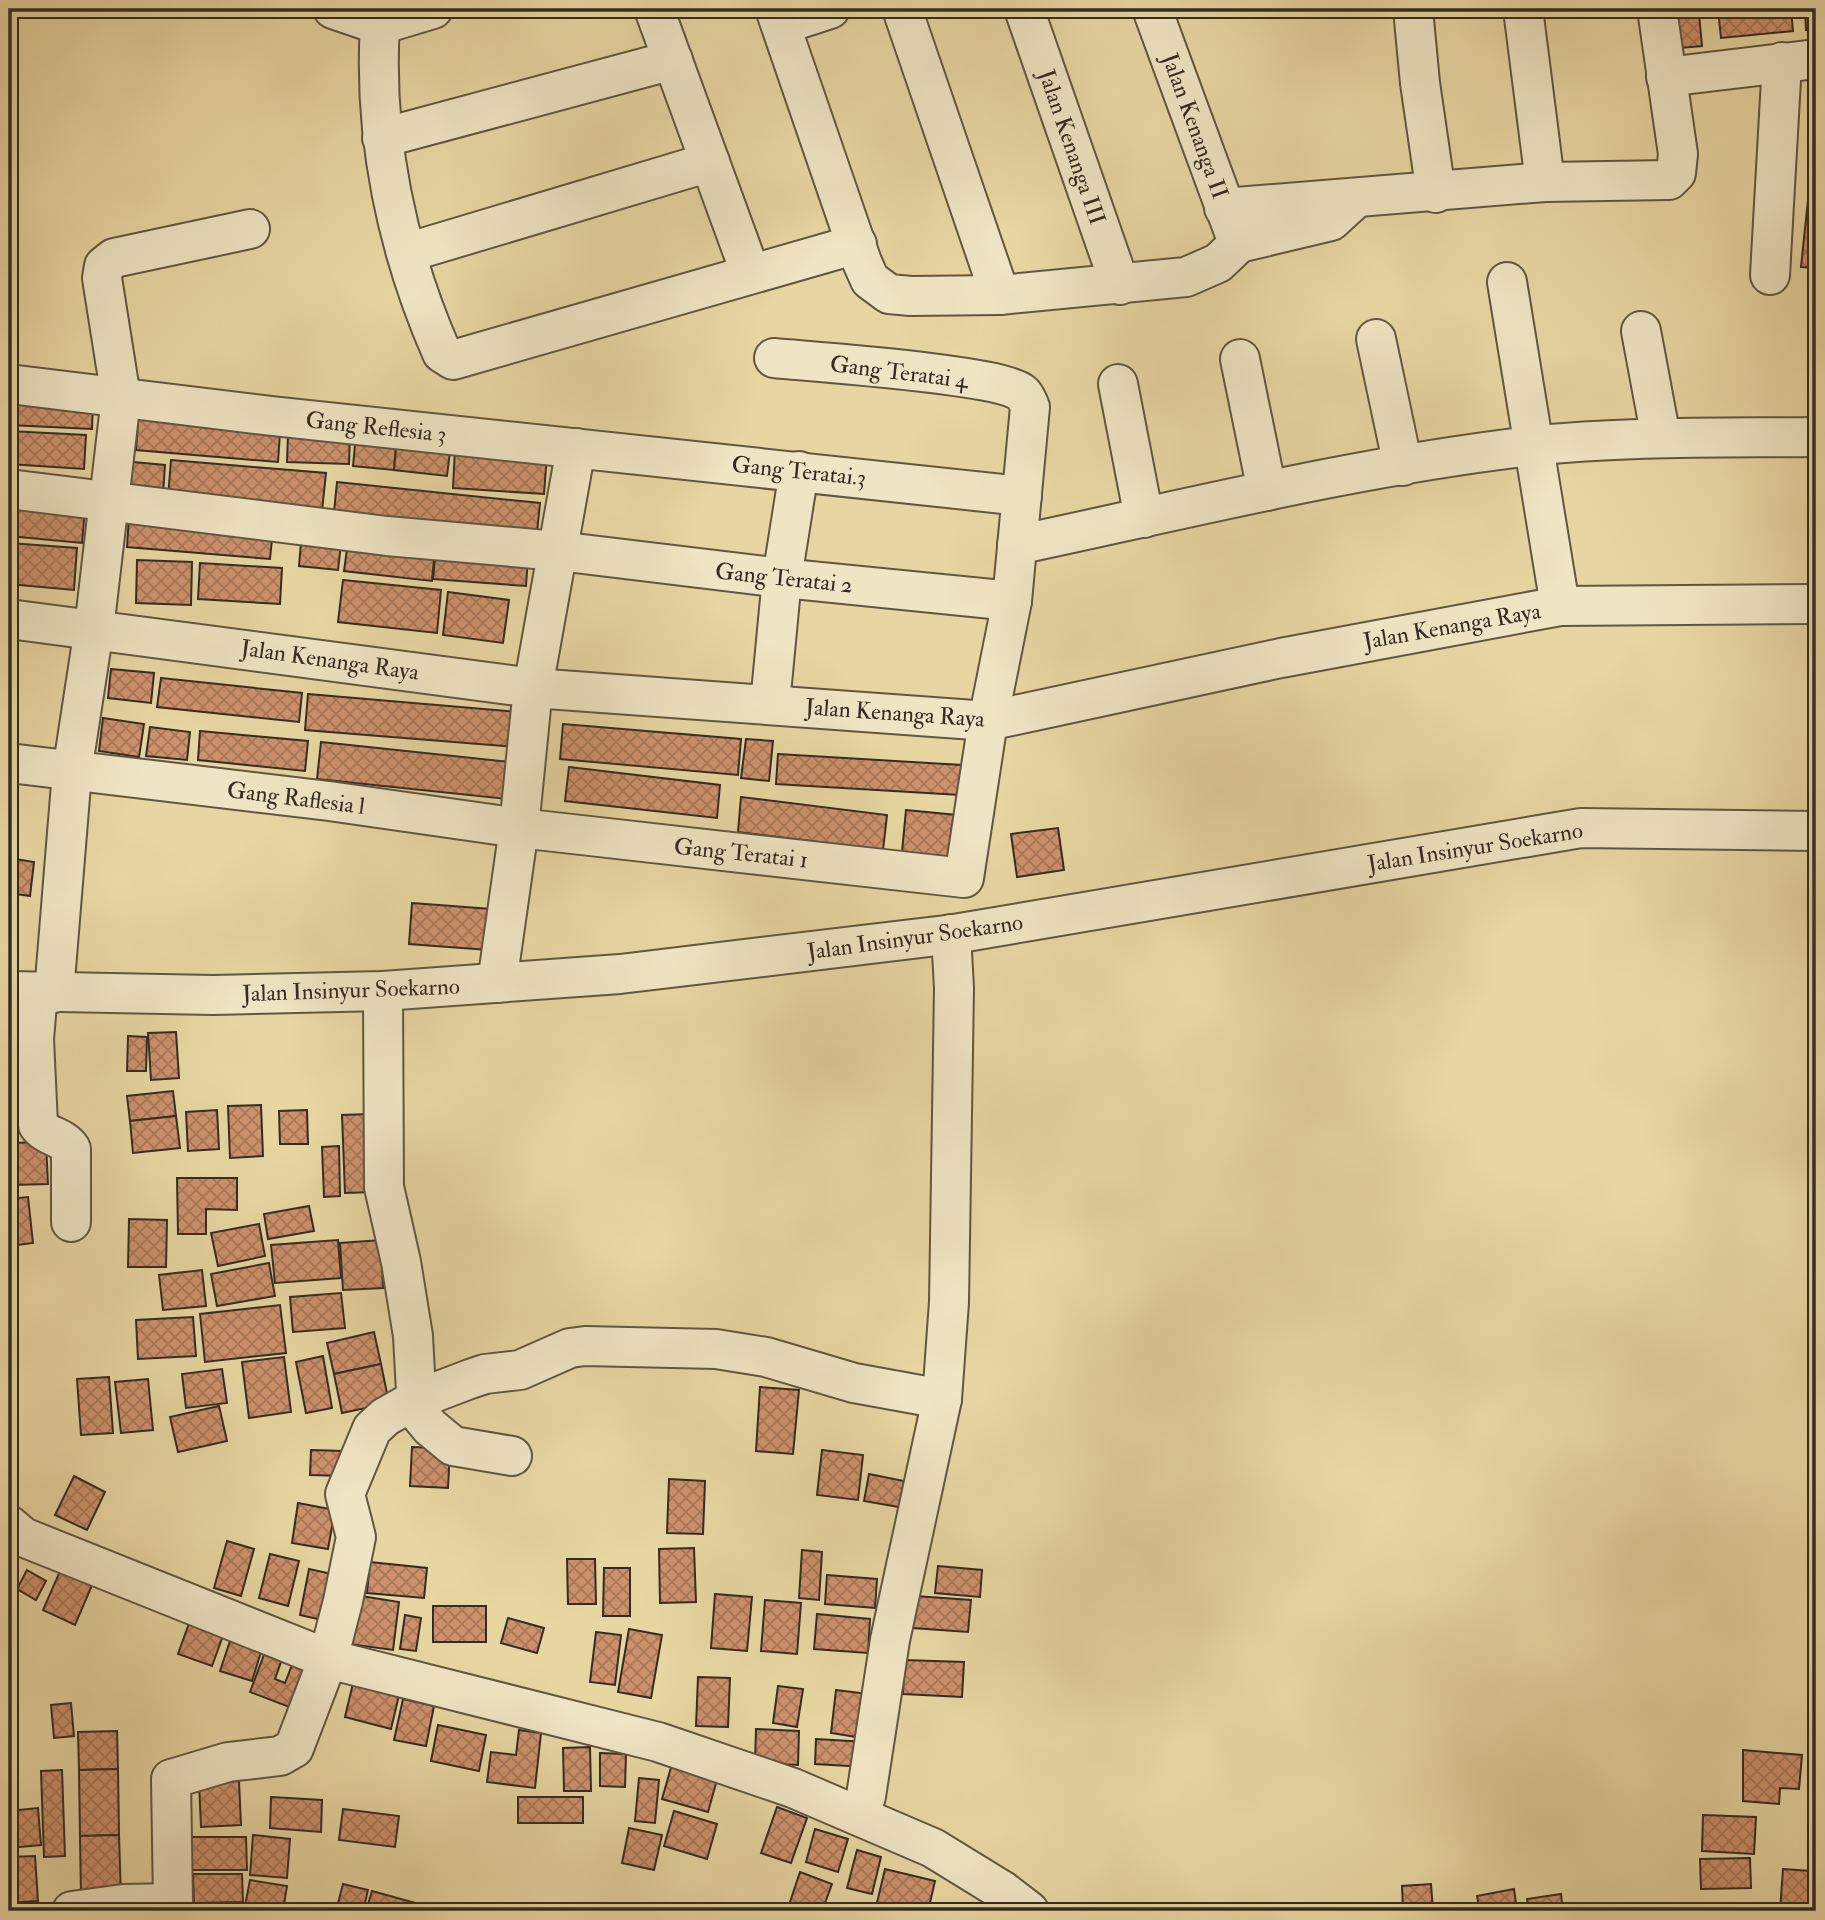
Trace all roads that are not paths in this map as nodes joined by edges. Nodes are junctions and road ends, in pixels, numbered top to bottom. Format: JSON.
{"nodes":[{"id":1,"x":333,"y":9,"type":"edge"},
{"id":2,"x":654,"y":9,"type":"edge"},
{"id":3,"x":830,"y":9,"type":"edge"},
{"id":4,"x":902,"y":9,"type":"edge"},
{"id":5,"x":1024,"y":9,"type":"edge"},
{"id":6,"x":1152,"y":9,"type":"edge"},
{"id":7,"x":1413,"y":9,"type":"edge"},
{"id":8,"x":1523,"y":9,"type":"edge"},
{"id":9,"x":1657,"y":9,"type":"edge"},
{"id":10,"x":421,"y":10,"type":"edge"},
{"id":11,"x":778,"y":17,"type":"edge"},
{"id":12,"x":380,"y":25,"type":"junction"},
{"id":13,"x":673,"y":60,"type":"junction"},
{"id":14,"x":1799,"y":60,"type":"edge"},
{"id":15,"x":1666,"y":77,"type":"junction"},
{"id":16,"x":382,"y":138,"type":"junction"},
{"id":17,"x":710,"y":162,"type":"junction"},
{"id":18,"x":1545,"y":182,"type":"junction"},
{"id":19,"x":1436,"y":193,"type":"junction"},
{"id":20,"x":1355,"y":199,"type":"junction"},
{"id":21,"x":1224,"y":208,"type":"junction"},
{"id":22,"x":250,"y":229,"type":"dead end"},
{"id":23,"x":1240,"y":243,"type":"junction"},
{"id":24,"x":857,"y":244,"type":"junction"},
{"id":25,"x":406,"y":253,"type":"junction"},
{"id":26,"x":750,"y":272,"type":"junction"},
{"id":27,"x":1770,"y":275,"type":"dead end"},
{"id":28,"x":1507,"y":282,"type":"dead end"},
{"id":29,"x":1120,"y":285,"type":"junction"},
{"id":30,"x":1000,"y":296,"type":"junction"},
{"id":31,"x":1641,"y":331,"type":"dead end"},
{"id":32,"x":1376,"y":339,"type":"dead end"},
{"id":33,"x":774,"y":358,"type":"dead end"},
{"id":34,"x":1240,"y":359,"type":"dead end"},
{"id":35,"x":9,"y":384,"type":"edge"},
{"id":36,"x":1118,"y":384,"type":"dead end"},
{"id":37,"x":121,"y":398,"type":"junction"},
{"id":38,"x":1816,"y":437,"type":"edge"},
{"id":39,"x":1661,"y":438,"type":"junction"},
{"id":40,"x":1532,"y":446,"type":"junction"},
{"id":41,"x":576,"y":448,"type":"junction"},
{"id":42,"x":1403,"y":466,"type":"junction"},
{"id":43,"x":799,"y":471,"type":"junction"},
{"id":44,"x":9,"y":489,"type":"edge"},
{"id":45,"x":1268,"y":491,"type":"junction"},
{"id":46,"x":1022,"y":496,"type":"junction"},
{"id":47,"x":107,"y":502,"type":"junction"},
{"id":48,"x":1144,"y":518,"type":"junction"},
{"id":49,"x":1017,"y":545,"type":"junction"},
{"id":50,"x":558,"y":551,"type":"junction"},
{"id":51,"x":782,"y":578,"type":"junction"},
{"id":52,"x":1012,"y":601,"type":"junction"},
{"id":53,"x":1816,"y":604,"type":"edge"},
{"id":54,"x":1560,"y":606,"type":"junction"},
{"id":55,"x":9,"y":619,"type":"edge"},
{"id":56,"x":94,"y":629,"type":"junction"},
{"id":57,"x":533,"y":688,"type":"junction"},
{"id":58,"x":770,"y":704,"type":"junction"},
{"id":59,"x":988,"y":721,"type":"junction"},
{"id":60,"x":9,"y":763,"type":"edge"},
{"id":61,"x":72,"y":772,"type":"junction"},
{"id":62,"x":519,"y":828,"type":"junction"},
{"id":63,"x":1816,"y":831,"type":"edge"},
{"id":64,"x":952,"y":960,"type":"junction"},
{"id":65,"x":497,"y":983,"type":"junction"},
{"id":66,"x":34,"y":1006,"type":"edge"},
{"id":67,"x":383,"y":1012,"type":"junction"},
{"id":68,"x":71,"y":1222,"type":"dead end"},
{"id":69,"x":942,"y":1399,"type":"junction"},
{"id":70,"x":415,"y":1400,"type":"junction"},
{"id":71,"x":512,"y":1456,"type":"dead end"},
{"id":72,"x":9,"y":1525,"type":"edge"},
{"id":73,"x":328,"y":1659,"type":"junction"},
{"id":74,"x":860,"y":1816,"type":"junction"},
{"id":75,"x":173,"y":1907,"type":"edge"},
{"id":76,"x":72,"y":1911,"type":"edge"},
{"id":77,"x":1029,"y":1911,"type":"edge"}],
"edges":[{"from":1,"to":12,"type":"street"},
{"from":2,"to":13,"type":"street"},
{"from":3,"to":11,"type":"street"},
{"from":4,"to":30,"type":"street"},
{"from":5,"to":29,"type":"street","name":"Jalan Kenanga III"},
{"from":6,"to":21,"type":"street","name":"Jalan Kenanga II"},
{"from":7,"to":19,"type":"street"},
{"from":8,"to":18,"type":"street"},
{"from":9,"to":15,"type":"street"},
{"from":10,"to":12,"type":"street"},
{"from":11,"to":24,"type":"street"},
{"from":12,"to":16,"type":"street"},
{"from":13,"to":16,"type":"street"},
{"from":13,"to":17,"type":"street"},
{"from":14,"to":15,"type":"street"},
{"from":14,"to":27,"type":"street"},
{"from":15,"to":18,"type":"street"},
{"from":16,"to":25,"type":"street"},
{"from":17,"to":25,"type":"street"},
{"from":17,"to":26,"type":"street"},
{"from":18,"to":19,"type":"street"},
{"from":19,"to":20,"type":"street"},
{"from":20,"to":21,"type":"street"},
{"from":20,"to":23,"type":"street"},
{"from":21,"to":23,"type":"street","name":"Jalan Kenanga II"},
{"from":22,"to":37,"type":"street"},
{"from":23,"to":29,"type":"street"},
{"from":24,"to":26,"type":"street"},
{"from":24,"to":30,"type":"street"},
{"from":25,"to":26,"type":"street"},
{"from":28,"to":40,"type":"street"},
{"from":29,"to":30,"type":"street"},
{"from":31,"to":39,"type":"street"},
{"from":32,"to":42,"type":"street"},
{"from":33,"to":46,"type":"street","name":"Gang Teratai 4"},
{"from":34,"to":45,"type":"street"},
{"from":35,"to":37,"type":"street","name":"Gang Reflesia 3"},
{"from":36,"to":48,"type":"street"},
{"from":37,"to":41,"type":"street","name":"Gang Reflesia 3"},
{"from":37,"to":47,"type":"street"},
{"from":38,"to":39,"type":"street"},
{"from":39,"to":40,"type":"street"},
{"from":40,"to":42,"type":"street"},
{"from":40,"to":54,"type":"street"},
{"from":41,"to":43,"type":"street","name":"Gang Teratai.3"},
{"from":41,"to":50,"type":"street"},
{"from":42,"to":45,"type":"street"},
{"from":43,"to":46,"type":"street","name":"Gang Teratai.3"},
{"from":43,"to":51,"type":"street"},
{"from":44,"to":47,"type":"street","name":"Gang Teratai 2"},
{"from":45,"to":48,"type":"street"},
{"from":46,"to":49,"type":"street"},
{"from":47,"to":50,"type":"street","name":"Gang Teratai 2"},
{"from":47,"to":56,"type":"street"},
{"from":48,"to":49,"type":"street"},
{"from":49,"to":52,"type":"street"},
{"from":50,"to":51,"type":"street","name":"Gang Teratai 2"},
{"from":50,"to":57,"type":"street"},
{"from":51,"to":52,"type":"street","name":"Gang Teratai 2"},
{"from":51,"to":58,"type":"street"},
{"from":52,"to":59,"type":"street"},
{"from":53,"to":54,"type":"street","name":"Jalan Kenanga Raya"},
{"from":54,"to":59,"type":"street","name":"Jalan Kenanga Raya"},
{"from":55,"to":56,"type":"street","name":"Jalan Kenanga Raya"},
{"from":56,"to":57,"type":"street","name":"Jalan Kenanga Raya"},
{"from":56,"to":61,"type":"street"},
{"from":57,"to":58,"type":"street","name":"Jalan Kenanga Raya"},
{"from":57,"to":62,"type":"street"},
{"from":58,"to":59,"type":"street","name":"Jalan Kenanga Raya"},
{"from":59,"to":62,"type":"street","name":"Gang Teratai 1"},
{"from":60,"to":61,"type":"street","name":"Gang Raflesia l"},
{"from":61,"to":62,"type":"street","name":"Gang Raflesia l"},
{"from":61,"to":66,"type":"street"},
{"from":62,"to":65,"type":"street"},
{"from":63,"to":64,"type":"street","name":"Jalan Insinyur Soekarno"},
{"from":64,"to":65,"type":"street","name":"Jalan Insinyur Soekarno"},
{"from":64,"to":69,"type":"street"},
{"from":65,"to":67,"type":"street","name":"Jalan Insinyur Soekarno"},
{"from":66,"to":67,"type":"street","name":"Jalan Insinyur Soekarno"},
{"from":66,"to":68,"type":"street"},
{"from":67,"to":70,"type":"street"},
{"from":69,"to":70,"type":"street"},
{"from":69,"to":74,"type":"street"},
{"from":70,"to":71,"type":"street"},
{"from":70,"to":73,"type":"street"},
{"from":72,"to":73,"type":"street"},
{"from":73,"to":74,"type":"street"},
{"from":73,"to":75,"type":"street"},
{"from":74,"to":77,"type":"street"},
{"from":75,"to":76,"type":"street"}]}
